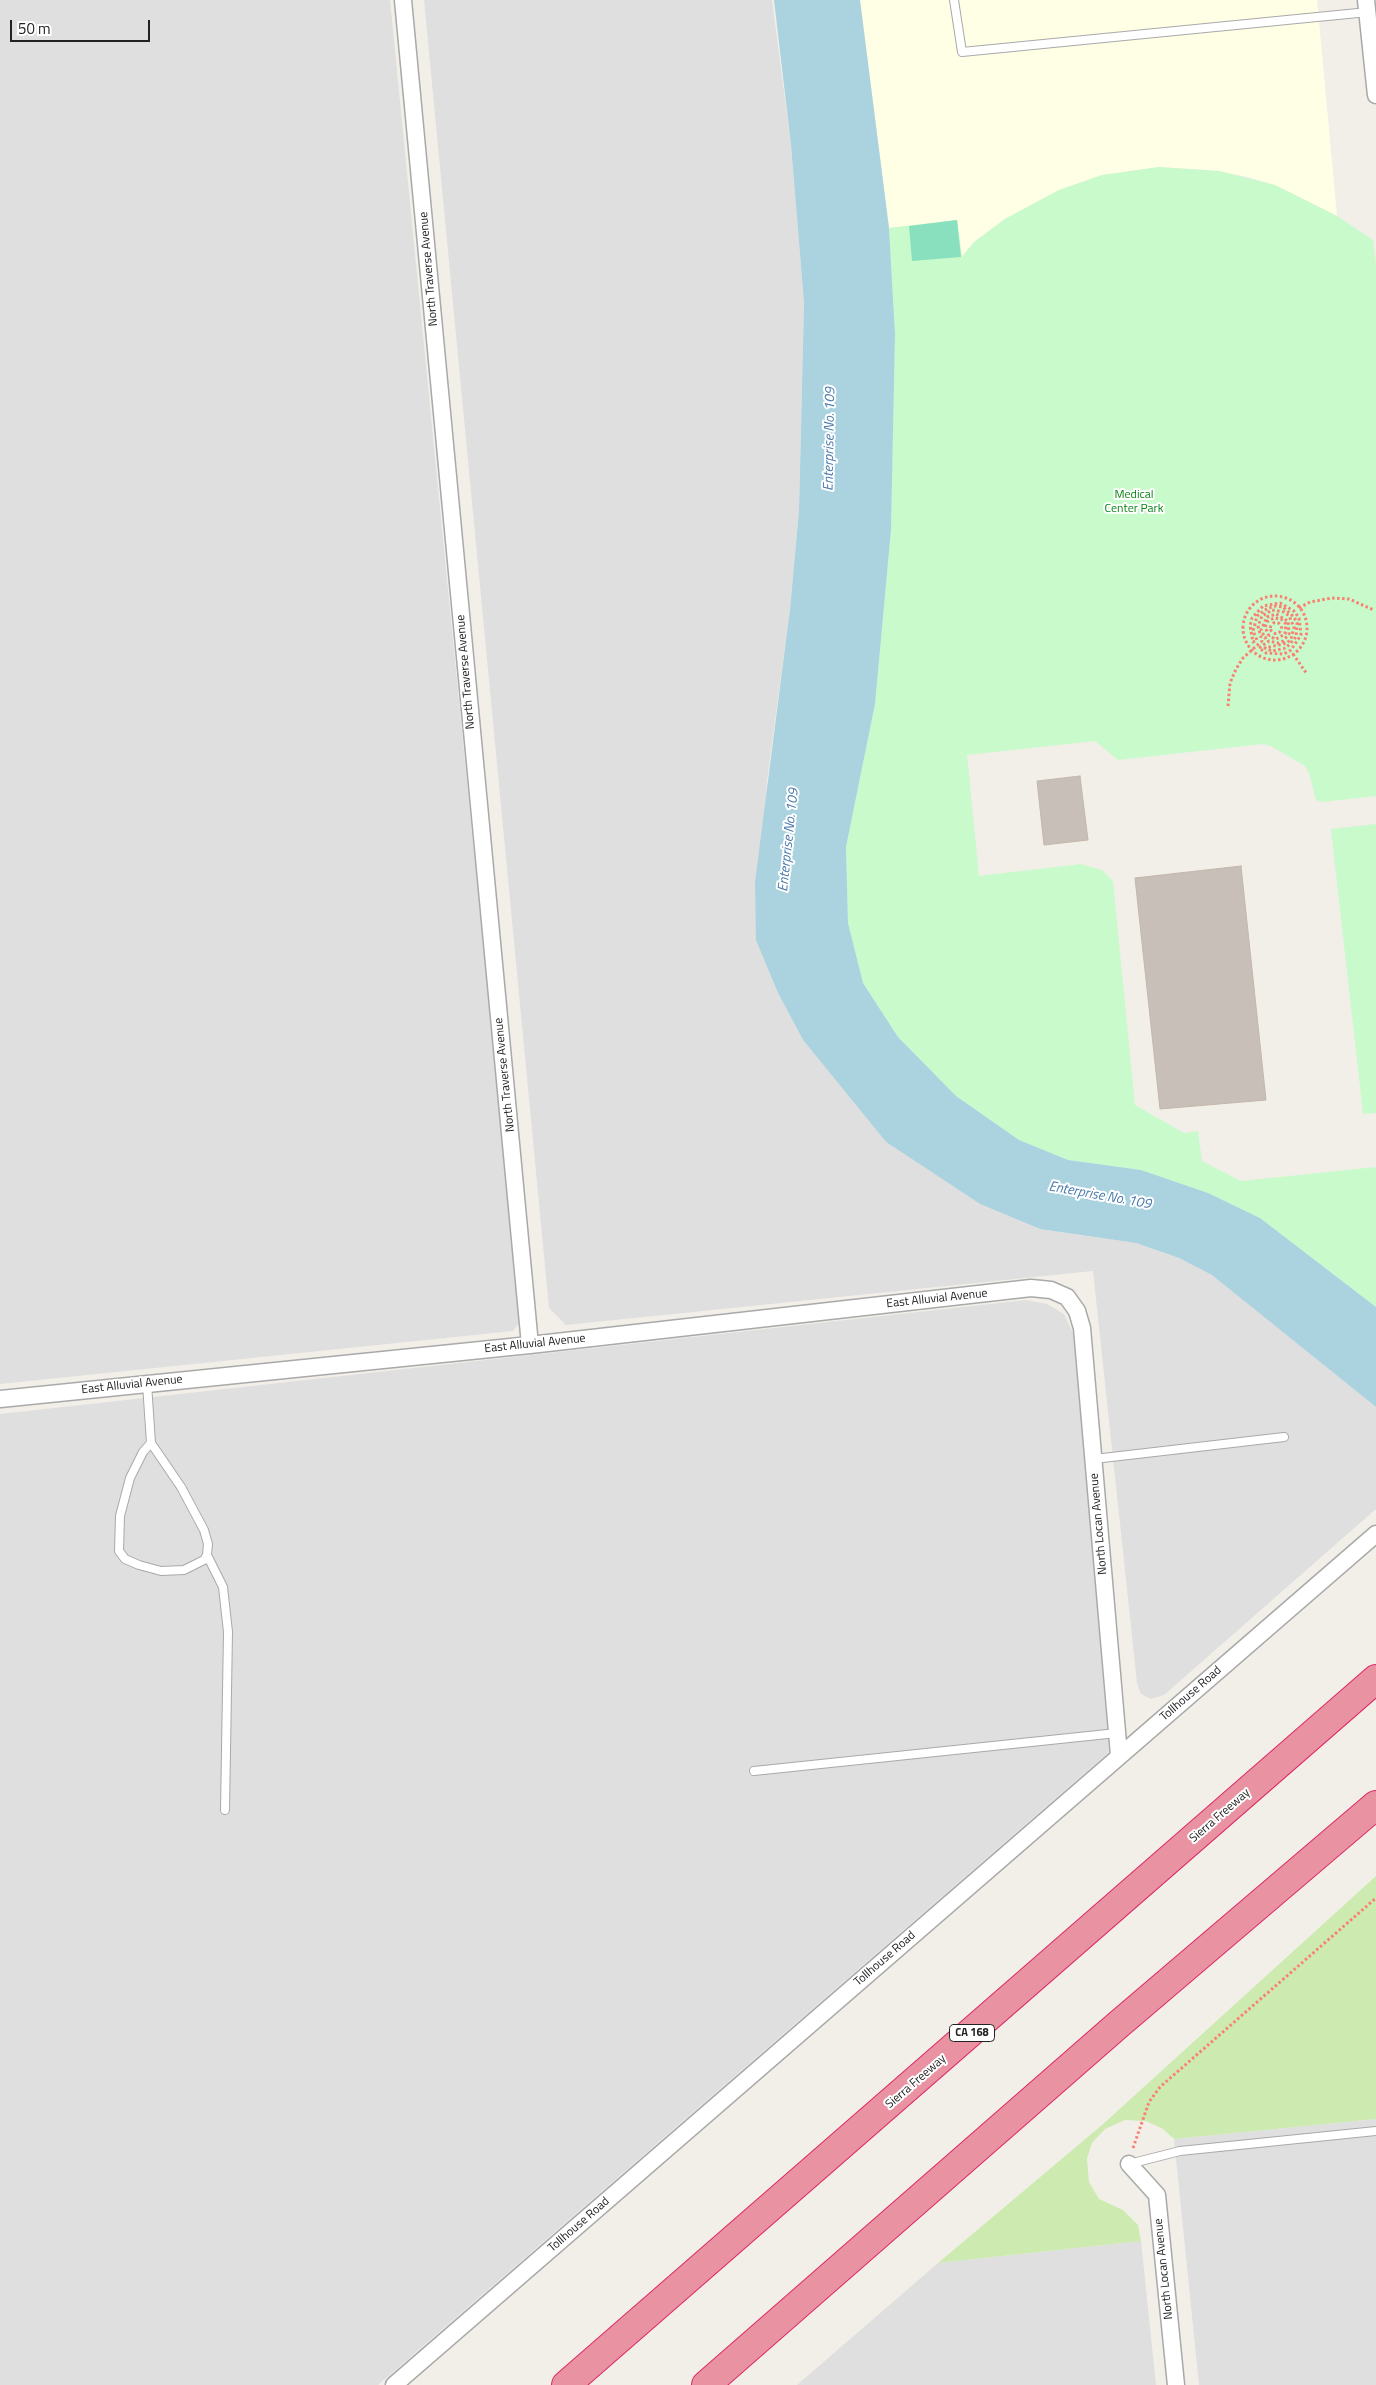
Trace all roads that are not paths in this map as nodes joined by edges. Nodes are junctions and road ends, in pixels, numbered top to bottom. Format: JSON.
{"nodes":[{"id":1,"x":403,"y":0,"type":"edge"},
{"id":2,"x":954,"y":0,"type":"edge"},
{"id":3,"x":1367,"y":6,"type":"edge"},
{"id":4,"x":1376,"y":95,"type":"edge"},
{"id":5,"x":1068,"y":1297,"type":"joint"},
{"id":6,"x":530,"y":1344,"type":"junction"},
{"id":7,"x":147,"y":1384,"type":"junction"},
{"id":8,"x":0,"y":1399,"type":"edge"},
{"id":9,"x":1284,"y":1437,"type":"dead end"},
{"id":10,"x":151,"y":1443,"type":"junction"},
{"id":11,"x":1094,"y":1459,"type":"junction"},
{"id":12,"x":1376,"y":1534,"type":"edge"},
{"id":13,"x":207,"y":1555,"type":"junction"},
{"id":14,"x":1376,"y":1679,"type":"edge"},
{"id":15,"x":1117,"y":1733,"type":"junction"},
{"id":16,"x":1119,"y":1755,"type":"junction"},
{"id":17,"x":754,"y":1771,"type":"dead end"},
{"id":18,"x":1376,"y":1805,"type":"edge"},
{"id":19,"x":225,"y":1810,"type":"dead end"},
{"id":20,"x":1376,"y":2131,"type":"edge"},
{"id":21,"x":1129,"y":2164,"type":"joint"},
{"id":22,"x":394,"y":2385,"type":"edge"},
{"id":23,"x":566,"y":2385,"type":"edge"},
{"id":24,"x":706,"y":2385,"type":"edge"},
{"id":25,"x":1176,"y":2385,"type":"edge"}],
"edges":[{"from":1,"to":6,"type":"street","name":"North Traverse Avenue"},
{"from":2,"to":3,"type":"lane"},
{"from":3,"to":4,"type":"street"},
{"from":5,"to":6,"type":"street","name":"East Alluvial Avenue"},
{"from":5,"to":11,"type":"street","name":"North Locan Avenue"},
{"from":6,"to":7,"type":"street","name":"East Alluvial Avenue"},
{"from":7,"to":8,"type":"street","name":"East Alluvial Avenue"},
{"from":7,"to":10,"type":"lane"},
{"from":9,"to":11,"type":"lane"},
{"from":10,"to":13,"type":"lane"},
{"from":10,"to":13,"type":"lane"},
{"from":11,"to":15,"type":"street","name":"North Locan Avenue"},
{"from":12,"to":16,"type":"street","name":"Tollhouse Road"},
{"from":13,"to":19,"type":"lane"},
{"from":14,"to":23,"type":"highway","name":"Sierra Freeway","number":"CA 168"},
{"from":15,"to":16,"type":"street","name":"North Locan Avenue"},
{"from":15,"to":17,"type":"lane"},
{"from":16,"to":22,"type":"street","name":"Tollhouse Road"},
{"from":18,"to":24,"type":"highway"},
{"from":20,"to":21,"type":"lane"},
{"from":21,"to":25,"type":"street","name":"North Locan Avenue"}]}
